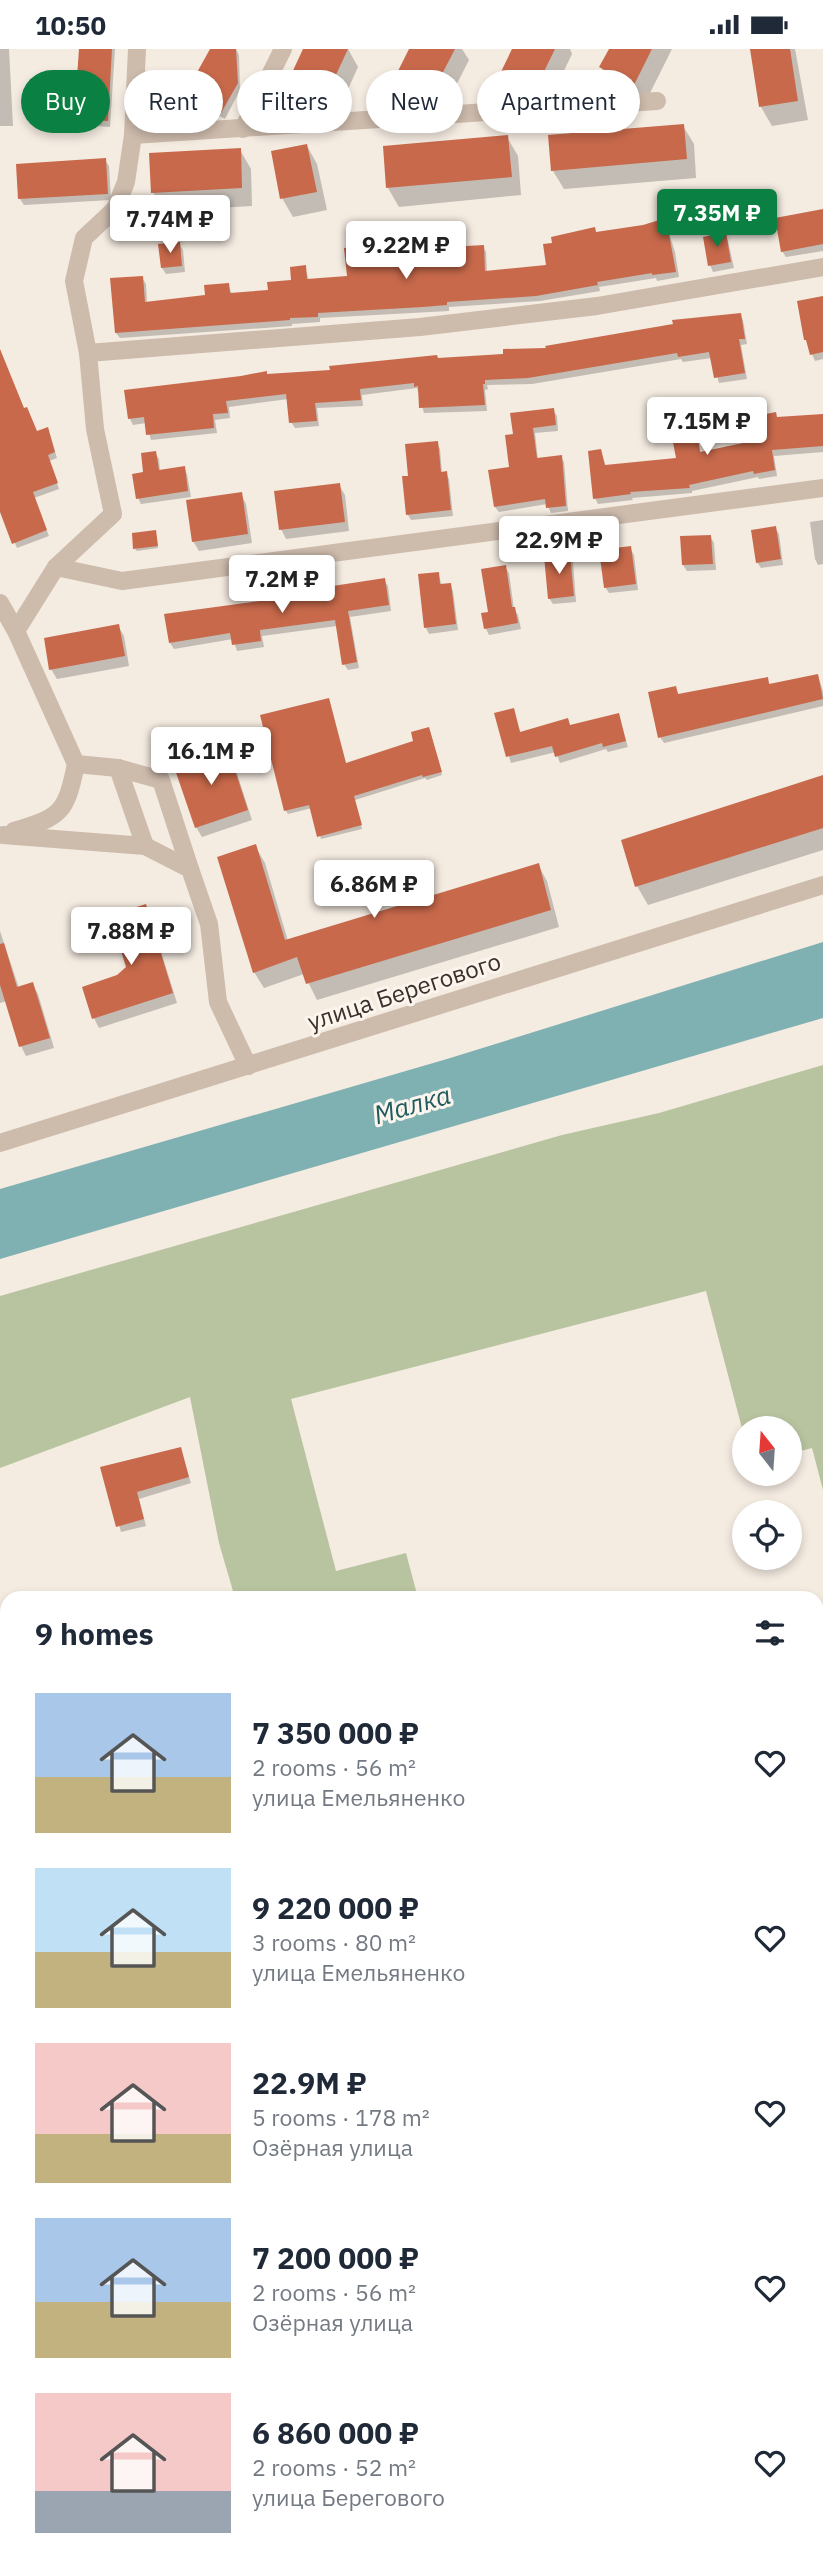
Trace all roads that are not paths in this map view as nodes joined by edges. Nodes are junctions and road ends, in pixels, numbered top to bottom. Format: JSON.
{"nodes":[{"id":1,"x":138,"y":49,"type":"edge"},
{"id":2,"x":283,"y":49,"type":"edge"},
{"id":3,"x":272,"y":70,"type":"edge"},
{"id":4,"x":657,"y":101,"type":"dead end"},
{"id":5,"x":352,"y":122,"type":"edge"},
{"id":6,"x":237,"y":129,"type":"edge"},
{"id":7,"x":133,"y":135,"type":"junction"},
{"id":8,"x":823,"y":267,"type":"edge"},
{"id":9,"x":88,"y":353,"type":"junction"},
{"id":10,"x":823,"y":488,"type":"edge"},
{"id":11,"x":56,"y":567,"type":"junction"},
{"id":12,"x":0,"y":603,"type":"edge"},
{"id":13,"x":16,"y":631,"type":"junction"},
{"id":14,"x":76,"y":764,"type":"junction"},
{"id":15,"x":118,"y":768,"type":"junction"},
{"id":16,"x":2,"y":835,"type":"edge"},
{"id":17,"x":145,"y":846,"type":"junction"},
{"id":18,"x":190,"y":869,"type":"junction"},
{"id":19,"x":823,"y":885,"type":"edge"},
{"id":20,"x":248,"y":1066,"type":"junction"},
{"id":21,"x":0,"y":1143,"type":"edge"}],
"edges":[{"from":1,"to":7,"type":"street"},
{"from":2,"to":3,"type":"street"},
{"from":4,"to":5,"type":"street"},
{"from":6,"to":7,"type":"street"},
{"from":7,"to":9,"type":"street"},
{"from":8,"to":9,"type":"street"},
{"from":9,"to":11,"type":"street"},
{"from":10,"to":11,"type":"street"},
{"from":11,"to":13,"type":"street"},
{"from":12,"to":13,"type":"street"},
{"from":13,"to":14,"type":"street"},
{"from":14,"to":15,"type":"street"},
{"from":14,"to":16,"type":"street"},
{"from":15,"to":17,"type":"street"},
{"from":15,"to":18,"type":"street"},
{"from":16,"to":17,"type":"street"},
{"from":17,"to":18,"type":"street"},
{"from":18,"to":20,"type":"street"},
{"from":19,"to":20,"type":"street","name":"улица Берегового"},
{"from":20,"to":21,"type":"street","name":"улица Берегового"}]}
